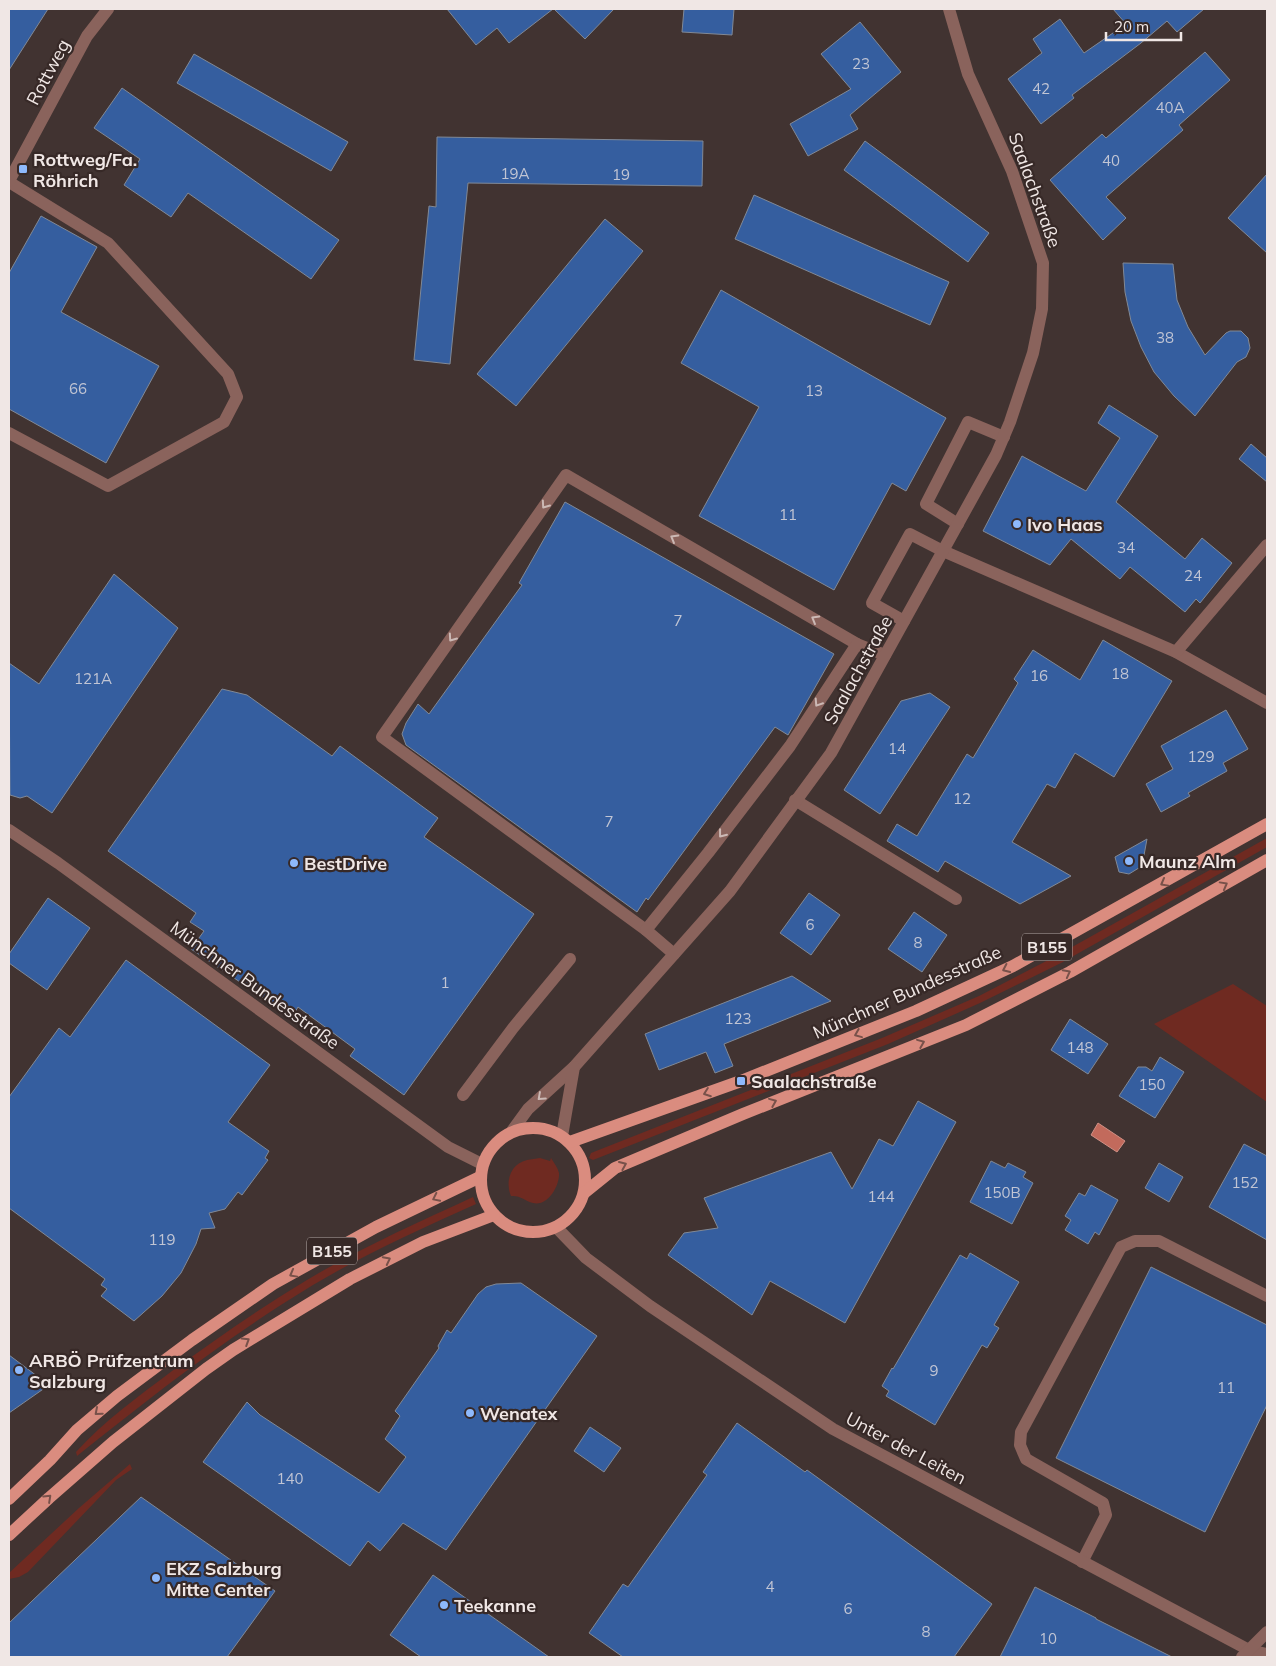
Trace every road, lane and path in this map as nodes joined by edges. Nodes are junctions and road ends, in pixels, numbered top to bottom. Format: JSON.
{"nodes":[{"id":1,"x":108,"y":9,"type":"edge"},
{"id":2,"x":949,"y":9,"type":"edge"},
{"id":3,"x":9,"y":181,"type":"edge"},
{"id":4,"x":9,"y":433,"type":"edge"},
{"id":5,"x":1004,"y":437,"type":"junction"},
{"id":6,"x":958,"y":524,"type":"junction"},
{"id":7,"x":1267,"y":545,"type":"edge"},
{"id":8,"x":944,"y":551,"type":"junction"},
{"id":9,"x":904,"y":621,"type":"junction"},
{"id":10,"x":857,"y":644,"type":"junction"},
{"id":11,"x":1176,"y":652,"type":"junction"},
{"id":12,"x":885,"y":655,"type":"junction"},
{"id":13,"x":1267,"y":704,"type":"edge"},
{"id":14,"x":795,"y":800,"type":"junction"},
{"id":15,"x":1267,"y":824,"type":"edge"},
{"id":16,"x":9,"y":830,"type":"edge"},
{"id":17,"x":1267,"y":860,"type":"edge"},
{"id":18,"x":956,"y":899,"type":"dead end"},
{"id":19,"x":646,"y":930,"type":"junction"},
{"id":20,"x":674,"y":954,"type":"junction"},
{"id":21,"x":570,"y":959,"type":"dead end"},
{"id":22,"x":574,"y":1067,"type":"junction"},
{"id":23,"x":463,"y":1095,"type":"dead end"},
{"id":24,"x":512,"y":1131,"type":"junction"},
{"id":25,"x":566,"y":1139,"type":"junction"},
{"id":26,"x":482,"y":1164,"type":"junction"},
{"id":27,"x":480,"y":1177,"type":"junction"},
{"id":28,"x":584,"y":1193,"type":"junction"},
{"id":29,"x":494,"y":1215,"type":"junction"},
{"id":30,"x":556,"y":1227,"type":"junction"},
{"id":31,"x":1267,"y":1296,"type":"edge"},
{"id":32,"x":9,"y":1499,"type":"edge"},
{"id":33,"x":9,"y":1535,"type":"edge"},
{"id":34,"x":1082,"y":1562,"type":"junction"},
{"id":35,"x":1267,"y":1632,"type":"edge"},
{"id":36,"x":1246,"y":1654,"type":"edge"},
{"id":37,"x":1267,"y":1654,"type":"edge"}],
"edges":[{"from":1,"to":3,"type":"street","name":"Rottweg"},
{"from":2,"to":5,"type":"street","name":"Saalachstraße"},
{"from":3,"to":4,"type":"street"},
{"from":5,"to":6,"type":"street","name":"Saalachstraße"},
{"from":5,"to":6,"type":"street"},
{"from":6,"to":8,"type":"street","name":"Saalachstraße"},
{"from":7,"to":11,"type":"street"},
{"from":8,"to":9,"type":"street","name":"Saalachstraße"},
{"from":8,"to":9,"type":"street"},
{"from":8,"to":11,"type":"street"},
{"from":9,"to":12,"type":"street","name":"Saalachstraße"},
{"from":10,"to":12,"type":"street"},
{"from":10,"to":19,"type":"street","one_way":true},
{"from":10,"to":19,"type":"street","one_way":true},
{"from":11,"to":13,"type":"street"},
{"from":12,"to":14,"type":"street","name":"Saalachstraße"},
{"from":14,"to":18,"type":"street"},
{"from":14,"to":20,"type":"street","name":"Saalachstraße"},
{"from":15,"to":25,"type":"main road","name":"Münchner Bundesstraße","number":"B155","one_way":true},
{"from":16,"to":26,"type":"street","name":"Münchner Bundesstraße"},
{"from":28,"to":17,"type":"main road","number":"B155","one_way":true},
{"from":19,"to":20,"type":"street"},
{"from":20,"to":22,"type":"street","name":"Saalachstraße"},
{"from":21,"to":23,"type":"street"},
{"from":22,"to":24,"type":"street","name":"Saalachstraße","one_way":true},
{"from":22,"to":25,"type":"street"},
{"from":24,"to":25,"type":"main road"},
{"from":24,"to":26,"type":"main road"},
{"from":25,"to":28,"type":"main road"},
{"from":26,"to":27,"type":"main road"},
{"from":27,"to":29,"type":"main road"},
{"from":27,"to":32,"type":"main road","number":"B155","one_way":true},
{"from":28,"to":30,"type":"main road"},
{"from":29,"to":30,"type":"main road"},
{"from":33,"to":29,"type":"main road","number":"B155","one_way":true},
{"from":30,"to":34,"type":"street","name":"Unter der Leiten"},
{"from":31,"to":34,"type":"street"},
{"from":34,"to":36,"type":"street","name":"Unter der Leiten"},
{"from":35,"to":36,"type":"street"},
{"from":36,"to":37,"type":"street","name":"Unter der Leiten"}]}
